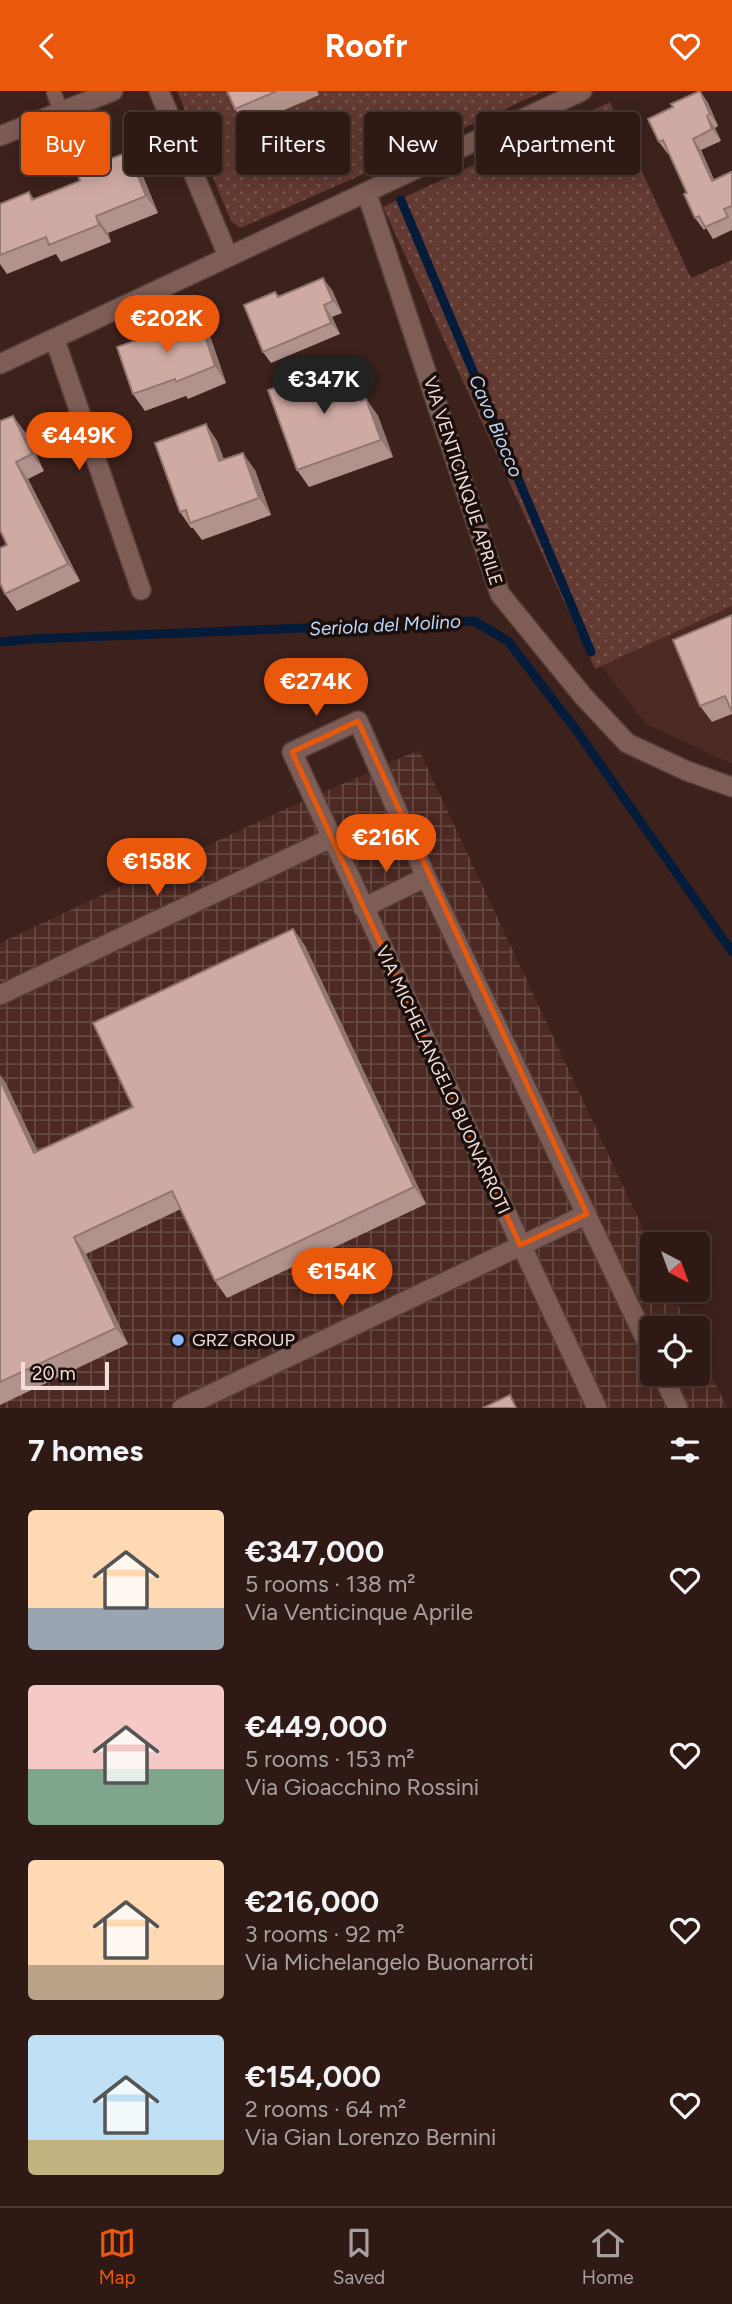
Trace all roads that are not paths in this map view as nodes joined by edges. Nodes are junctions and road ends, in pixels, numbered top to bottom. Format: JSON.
{"nodes":[{"id":1,"x":113,"y":91,"type":"edge"},
{"id":2,"x":159,"y":91,"type":"edge"},
{"id":3,"x":582,"y":91,"type":"edge"},
{"id":4,"x":54,"y":93,"type":"dead end"},
{"id":5,"x":61,"y":112,"type":"joint"},
{"id":6,"x":21,"y":128,"type":"edge"},
{"id":7,"x":0,"y":136,"type":"edge"},
{"id":8,"x":367,"y":194,"type":"junction"},
{"id":9,"x":228,"y":256,"type":"junction"},
{"id":10,"x":55,"y":340,"type":"junction"},
{"id":11,"x":0,"y":365,"type":"edge"},
{"id":12,"x":141,"y":590,"type":"dead end"},
{"id":13,"x":732,"y":787,"type":"edge"},
{"id":14,"x":331,"y":838,"type":"junction"},
{"id":15,"x":426,"y":877,"type":"junction"},
{"id":16,"x":363,"y":908,"type":"junction"},
{"id":17,"x":0,"y":995,"type":"edge"},
{"id":18,"x":587,"y":1214,"type":"junction"},
{"id":19,"x":520,"y":1245,"type":"junction"},
{"id":20,"x":640,"y":1327,"type":"edge"},
{"id":21,"x":668,"y":1386,"type":"edge"},
{"id":22,"x":182,"y":1408,"type":"edge"},
{"id":23,"x":597,"y":1408,"type":"edge"},
{"id":24,"x":678,"y":1408,"type":"edge"}],
"edges":[{"from":1,"to":5,"type":"street"},
{"from":2,"to":9,"type":"street"},
{"from":3,"to":8,"type":"street"},
{"from":4,"to":5,"type":"lane"},
{"from":6,"to":7,"type":"street"},
{"from":8,"to":9,"type":"street"},
{"from":8,"to":13,"type":"street","name":"VIA VENTICINQUE APRILE"},
{"from":9,"to":10,"type":"street"},
{"from":10,"to":11,"type":"street"},
{"from":10,"to":12,"type":"street"},
{"from":14,"to":15,"type":"street","name":"VIA MICHELANGELO BUONARROTI"},
{"from":14,"to":16,"type":"street","name":"VIA MICHELANGELO BUONARROTI"},
{"from":14,"to":17,"type":"street"},
{"from":15,"to":16,"type":"street"},
{"from":15,"to":18,"type":"street"},
{"from":16,"to":19,"type":"street","name":"VIA MICHELANGELO BUONARROTI"},
{"from":18,"to":19,"type":"street"},
{"from":18,"to":20,"type":"street"},
{"from":19,"to":22,"type":"street"},
{"from":19,"to":23,"type":"street","name":"VIA MICHELANGELO BUONARROTI"},
{"from":21,"to":24,"type":"street"}]}
